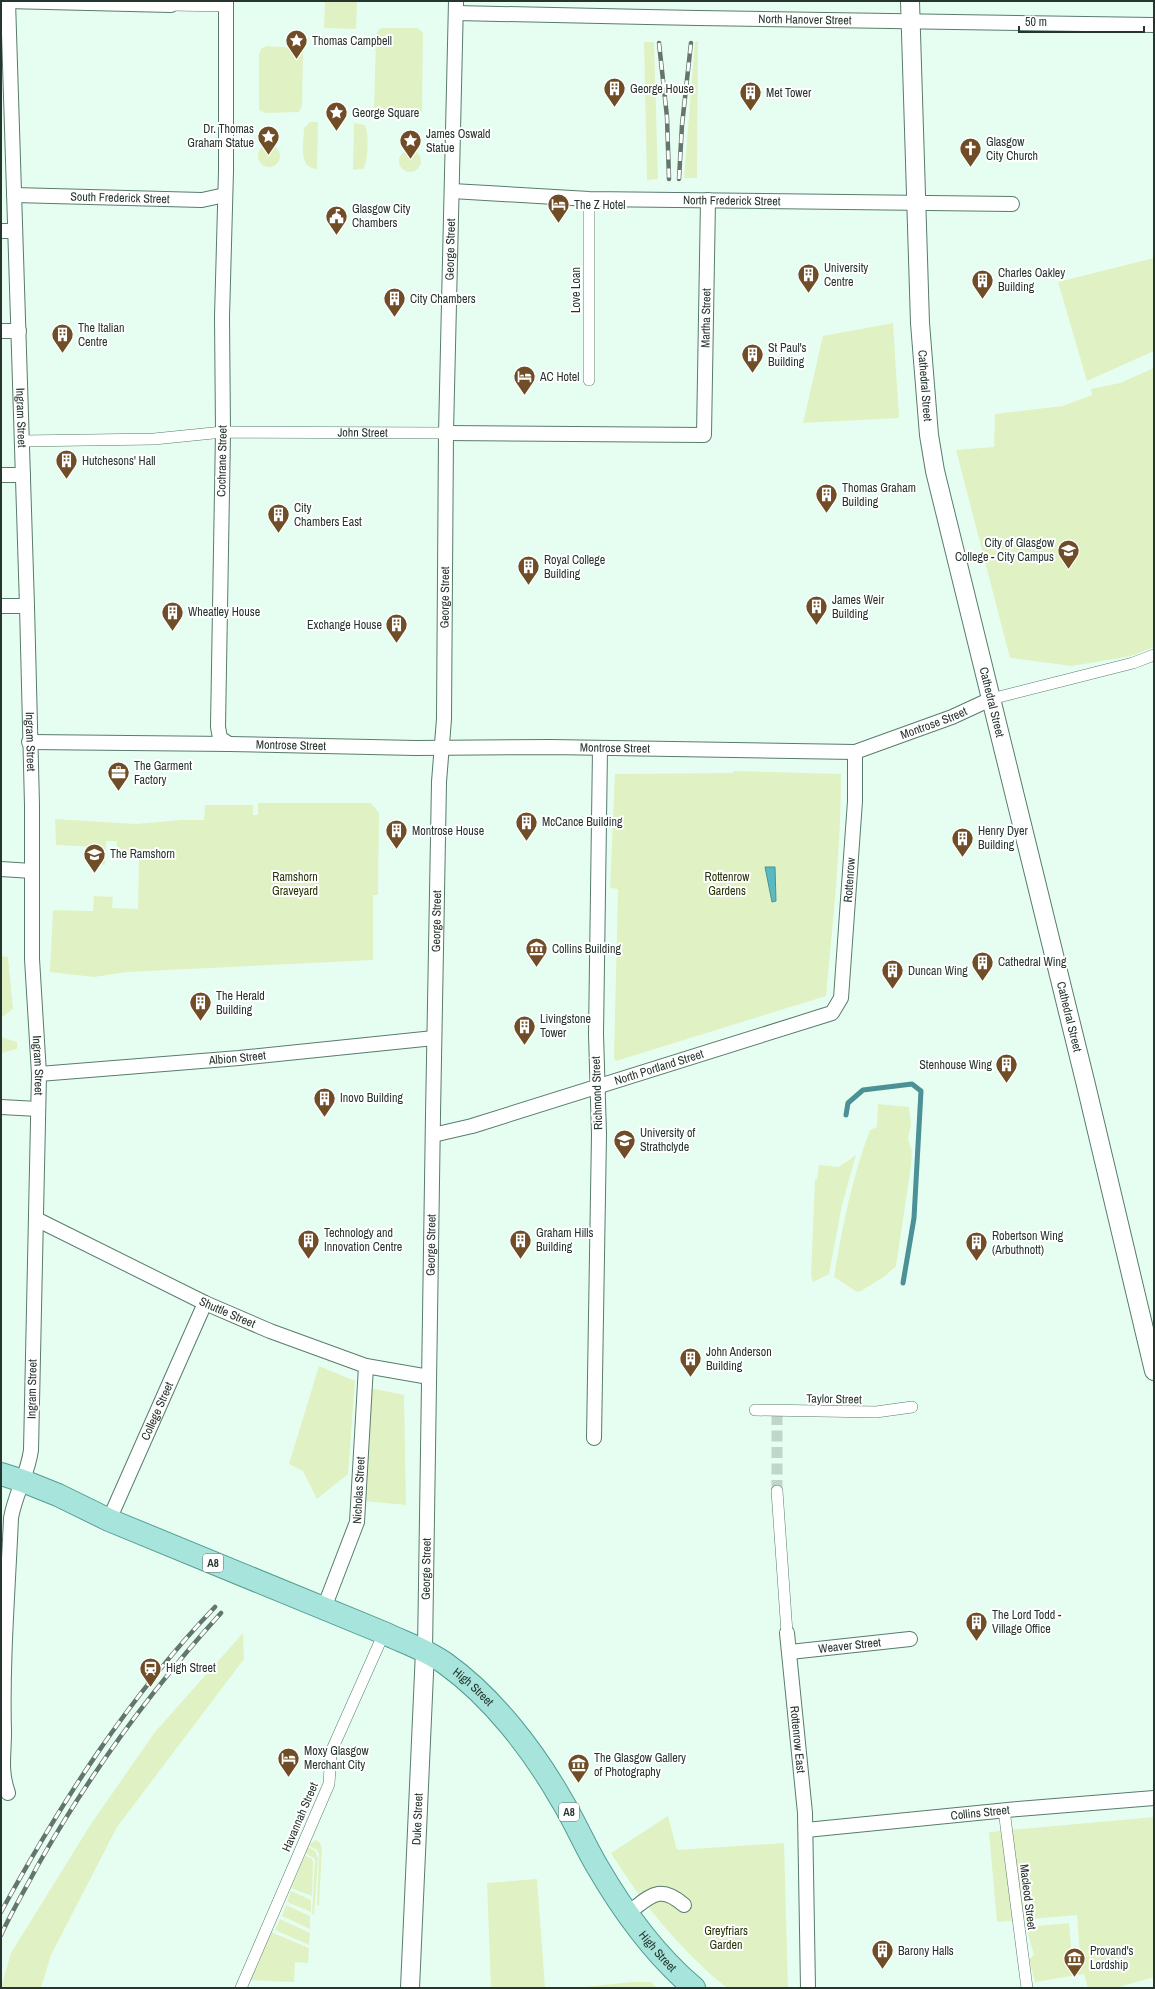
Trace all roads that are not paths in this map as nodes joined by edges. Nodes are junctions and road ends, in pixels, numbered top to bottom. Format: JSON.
{"nodes":[{"id":1,"x":7,"y":1,"type":"edge"},
{"id":2,"x":910,"y":1,"type":"edge"},
{"id":3,"x":226,"y":4,"type":"edge"},
{"id":4,"x":171,"y":5,"type":"joint"},
{"id":5,"x":456,"y":7,"type":"edge"},
{"id":6,"x":912,"y":22,"type":"junction"},
{"id":7,"x":1154,"y":25,"type":"edge"},
{"id":8,"x":452,"y":191,"type":"junction"},
{"id":9,"x":14,"y":195,"type":"junction"},
{"id":10,"x":225,"y":195,"type":"junction"},
{"id":11,"x":589,"y":199,"type":"junction"},
{"id":12,"x":708,"y":200,"type":"junction"},
{"id":13,"x":917,"y":202,"type":"junction"},
{"id":14,"x":1012,"y":204,"type":"dead end"},
{"id":15,"x":1,"y":231,"type":"edge"},
{"id":16,"x":15,"y":231,"type":"junction"},
{"id":17,"x":1,"y":331,"type":"edge"},
{"id":18,"x":19,"y":331,"type":"junction"},
{"id":19,"x":589,"y":380,"type":"dead end"},
{"id":20,"x":223,"y":432,"type":"junction"},
{"id":21,"x":446,"y":433,"type":"junction"},
{"id":22,"x":704,"y":435,"type":"joint"},
{"id":23,"x":22,"y":441,"type":"junction"},
{"id":24,"x":1,"y":475,"type":"edge"},
{"id":25,"x":23,"y":475,"type":"junction"},
{"id":26,"x":1,"y":606,"type":"edge"},
{"id":27,"x":27,"y":606,"type":"junction"},
{"id":28,"x":1154,"y":655,"type":"edge"},
{"id":29,"x":991,"y":699,"type":"junction"},
{"id":30,"x":218,"y":727,"type":"junction"},
{"id":31,"x":29,"y":742,"type":"junction"},
{"id":32,"x":187,"y":744,"type":"junction"},
{"id":33,"x":229,"y":744,"type":"junction"},
{"id":34,"x":442,"y":748,"type":"junction"},
{"id":35,"x":600,"y":749,"type":"junction"},
{"id":36,"x":855,"y":752,"type":"junction"},
{"id":37,"x":1,"y":869,"type":"edge"},
{"id":38,"x":32,"y":871,"type":"junction"},
{"id":39,"x":836,"y":1007,"type":"joint"},
{"id":40,"x":434,"y":1038,"type":"junction"},
{"id":41,"x":39,"y":1074,"type":"junction"},
{"id":42,"x":597,"y":1087,"type":"junction"},
{"id":43,"x":1,"y":1107,"type":"edge"},
{"id":44,"x":38,"y":1109,"type":"junction"},
{"id":45,"x":433,"y":1135,"type":"junction"},
{"id":46,"x":36,"y":1219,"type":"junction"},
{"id":47,"x":205,"y":1303,"type":"junction"},
{"id":48,"x":366,"y":1366,"type":"junction"},
{"id":49,"x":1154,"y":1371,"type":"edge"},
{"id":50,"x":429,"y":1377,"type":"junction"},
{"id":51,"x":912,"y":1407,"type":"dead end"},
{"id":52,"x":755,"y":1410,"type":"dead end"},
{"id":53,"x":594,"y":1438,"type":"dead end"},
{"id":54,"x":1,"y":1474,"type":"edge"},
{"id":55,"x":23,"y":1481,"type":"junction"},
{"id":56,"x":777,"y":1491,"type":"tunnel mouth"},
{"id":57,"x":109,"y":1520,"type":"junction"},
{"id":58,"x":324,"y":1608,"type":"junction"},
{"id":59,"x":384,"y":1633,"type":"junction"},
{"id":60,"x":787,"y":1633,"type":"joint"},
{"id":61,"x":910,"y":1639,"type":"dead end"},
{"id":62,"x":425,"y":1651,"type":"junction"},
{"id":63,"x":790,"y":1652,"type":"junction"},
{"id":64,"x":8,"y":1792,"type":"dead end"},
{"id":65,"x":1154,"y":1798,"type":"edge"},
{"id":66,"x":1004,"y":1810,"type":"junction"},
{"id":67,"x":806,"y":1830,"type":"junction"},
{"id":68,"x":684,"y":1905,"type":"dead end"},
{"id":69,"x":628,"y":1913,"type":"junction"},
{"id":70,"x":241,"y":1988,"type":"edge"},
{"id":71,"x":410,"y":1988,"type":"edge"},
{"id":72,"x":694,"y":1988,"type":"edge"},
{"id":73,"x":808,"y":1988,"type":"edge"},
{"id":74,"x":1027,"y":1988,"type":"edge"}],
"edges":[{"from":1,"to":4,"type":"street"},
{"from":1,"to":9,"type":"street","name":"Ingram Street"},
{"from":2,"to":6,"type":"street","name":"Cathedral Street"},
{"from":3,"to":4,"type":"street"},
{"from":3,"to":10,"type":"street"},
{"from":5,"to":6,"type":"street","name":"North Hanover Street","bridge":true},
{"from":5,"to":8,"type":"street"},
{"from":6,"to":7,"type":"street","name":"North Hanover Street"},
{"from":6,"to":13,"type":"street","name":"Cathedral Street"},
{"from":8,"to":11,"type":"street","name":"North Frederick Street"},
{"from":8,"to":21,"type":"street","name":"George Street"},
{"from":9,"to":10,"type":"street","name":"South Frederick Street"},
{"from":9,"to":16,"type":"street","name":"Ingram Street"},
{"from":10,"to":20,"type":"street","name":"Cochrane Street"},
{"from":11,"to":12,"type":"street","name":"North Frederick Street"},
{"from":11,"to":19,"type":"street","name":"Love Loan"},
{"from":12,"to":13,"type":"street","name":"North Frederick Street"},
{"from":12,"to":22,"type":"street","name":"Martha Street"},
{"from":13,"to":14,"type":"street","name":"North Frederick Street"},
{"from":13,"to":29,"type":"street","name":"Cathedral Street"},
{"from":15,"to":16,"type":"street"},
{"from":16,"to":18,"type":"street","name":"Ingram Street"},
{"from":17,"to":18,"type":"street"},
{"from":18,"to":23,"type":"street","name":"Ingram Street"},
{"from":20,"to":21,"type":"street","name":"John Street"},
{"from":20,"to":23,"type":"street","name":"John Street"},
{"from":20,"to":30,"type":"street","name":"Cochrane Street"},
{"from":21,"to":22,"type":"street","name":"John Street"},
{"from":21,"to":34,"type":"street","name":"George Street"},
{"from":23,"to":25,"type":"street","name":"Ingram Street"},
{"from":24,"to":25,"type":"street"},
{"from":25,"to":27,"type":"street","name":"Ingram Street"},
{"from":26,"to":27,"type":"street"},
{"from":27,"to":31,"type":"street","name":"Ingram Street"},
{"from":28,"to":29,"type":"street"},
{"from":29,"to":36,"type":"street","name":"Montrose Street"},
{"from":29,"to":49,"type":"street","name":"Cathedral Street"},
{"from":30,"to":32,"type":"street","name":"Montrose Street"},
{"from":30,"to":33,"type":"street"},
{"from":31,"to":32,"type":"street","name":"Montrose Street"},
{"from":31,"to":38,"type":"street","name":"Ingram Street"},
{"from":32,"to":33,"type":"street","name":"Montrose Street"},
{"from":33,"to":34,"type":"street","name":"Montrose Street"},
{"from":34,"to":35,"type":"street","name":"Montrose Street"},
{"from":34,"to":40,"type":"street","name":"George Street"},
{"from":35,"to":36,"type":"street","name":"Montrose Street"},
{"from":35,"to":42,"type":"street","name":"Richmond Street"},
{"from":36,"to":39,"type":"street","name":"Rottenrow"},
{"from":37,"to":38,"type":"street"},
{"from":38,"to":41,"type":"street","name":"Ingram Street"},
{"from":39,"to":42,"type":"street","name":"North Portland Street"},
{"from":40,"to":41,"type":"street","name":"Albion Street"},
{"from":40,"to":45,"type":"street","name":"George Street"},
{"from":41,"to":44,"type":"street","name":"Ingram Street"},
{"from":42,"to":45,"type":"street","name":"North Portland Street"},
{"from":42,"to":53,"type":"street","name":"Richmond Street"},
{"from":43,"to":44,"type":"street"},
{"from":44,"to":46,"type":"street","name":"Ingram Street"},
{"from":45,"to":50,"type":"street","name":"George Street"},
{"from":46,"to":47,"type":"street","name":"Shuttle Street"},
{"from":46,"to":55,"type":"street","name":"Ingram Street"},
{"from":47,"to":48,"type":"street","name":"Shuttle Street"},
{"from":47,"to":57,"type":"street","name":"College Street"},
{"from":48,"to":50,"type":"street","name":"Shuttle Street"},
{"from":48,"to":58,"type":"street","name":"Nicholas Street"},
{"from":50,"to":62,"type":"street","name":"George Street"},
{"from":51,"to":52,"type":"street","name":"Taylor Street"},
{"from":54,"to":55,"type":"main road","name":"High Street","number":"A8"},
{"from":55,"to":57,"type":"main road","name":"High Street","number":"A8"},
{"from":55,"to":64,"type":"street","name":"Ingram Street"},
{"from":56,"to":60,"type":"street","name":"Rottenrow East"},
{"from":57,"to":58,"type":"main road","name":"High Street","number":"A8"},
{"from":58,"to":59,"type":"main road","name":"High Street","number":"A8"},
{"from":59,"to":62,"type":"main road","name":"High Street","number":"A8"},
{"from":59,"to":70,"type":"street","name":"Havannah Street"},
{"from":60,"to":63,"type":"street","name":"Rottenrow East"},
{"from":61,"to":63,"type":"street","name":"Weaver Street"},
{"from":62,"to":69,"type":"main road","name":"High Street","number":"A8"},
{"from":62,"to":71,"type":"street","name":"Duke Street"},
{"from":63,"to":67,"type":"street","name":"Rottenrow East"},
{"from":65,"to":66,"type":"street","name":"Collins Street"},
{"from":66,"to":67,"type":"street","name":"Collins Street"},
{"from":66,"to":74,"type":"street","name":"Macleod Street"},
{"from":67,"to":73,"type":"street","name":"Rottenrow East"},
{"from":68,"to":69,"type":"street"},
{"from":69,"to":72,"type":"main road","name":"High Street","number":"A8"}]}
